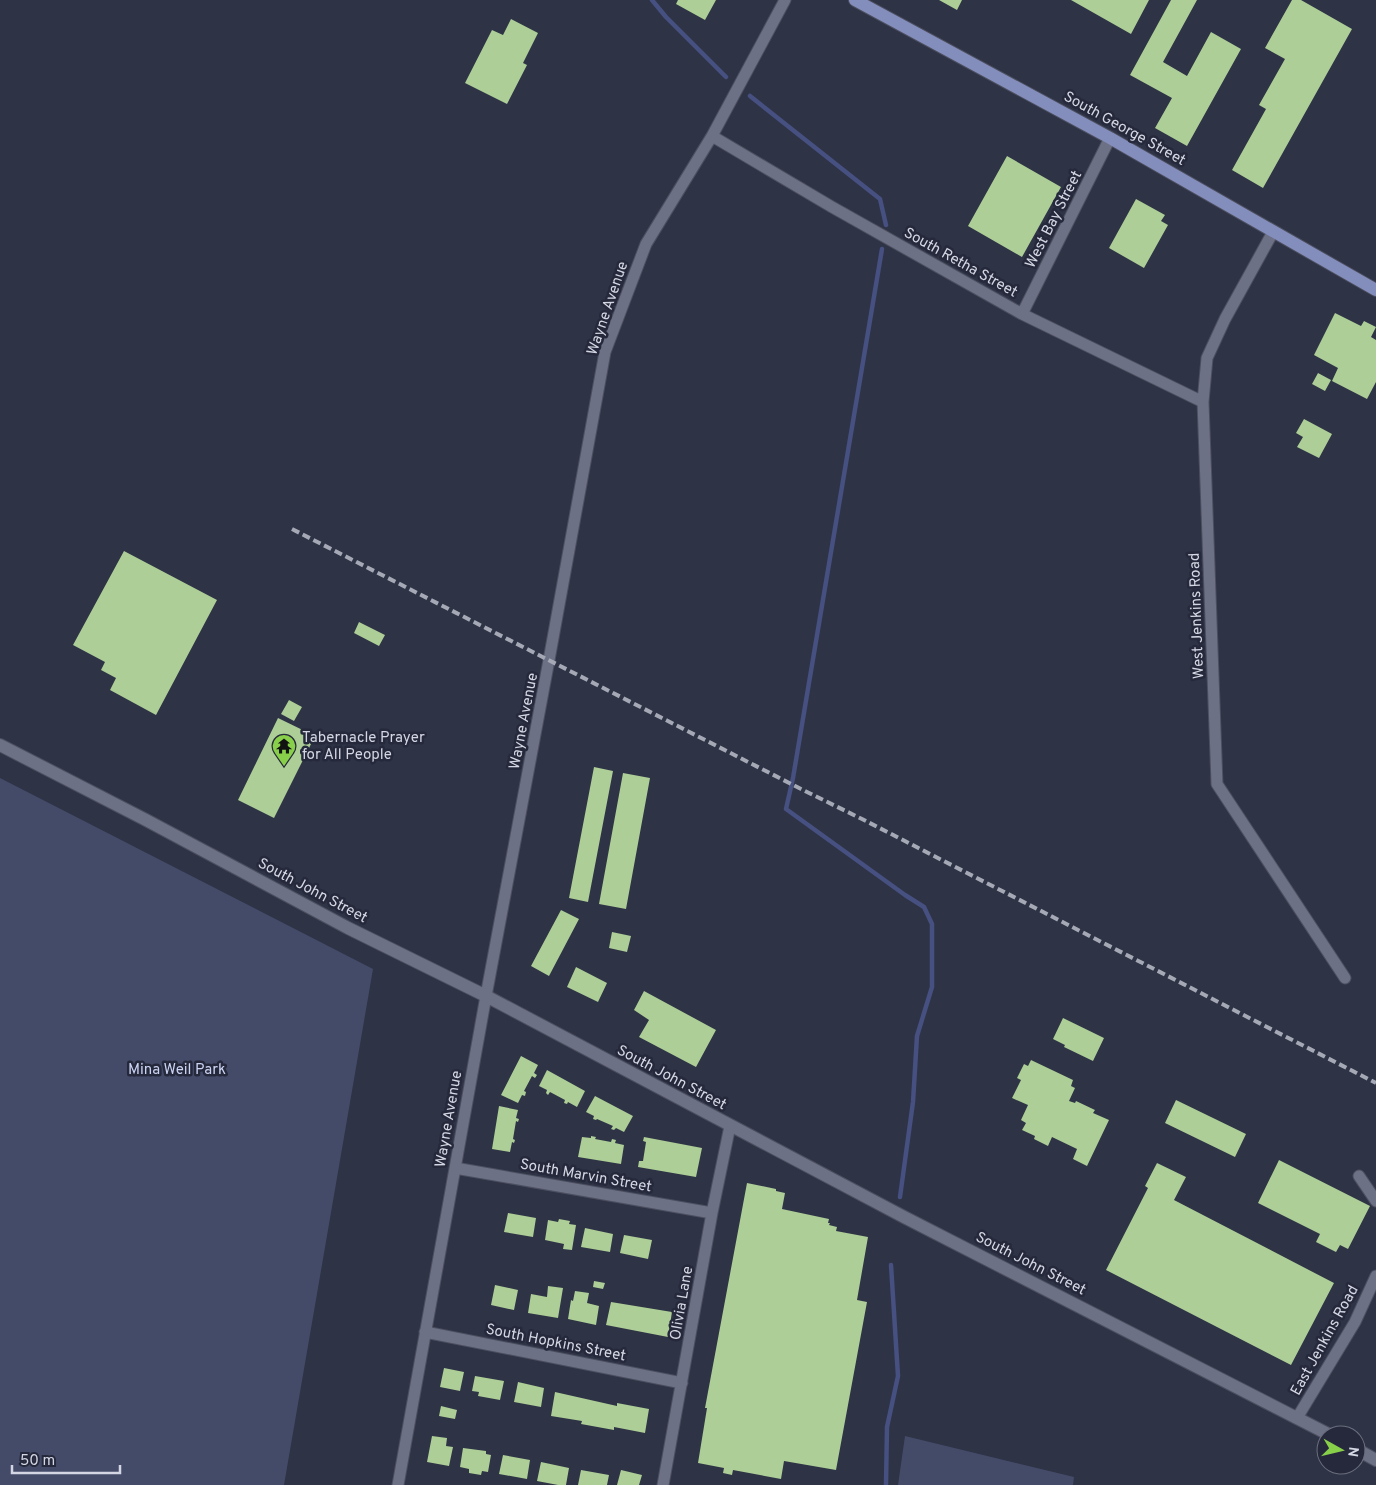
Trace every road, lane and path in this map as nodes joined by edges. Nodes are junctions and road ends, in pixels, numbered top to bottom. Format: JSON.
{"nodes":[{"id":1,"x":785,"y":0,"type":"edge"},
{"id":2,"x":855,"y":0,"type":"edge"},
{"id":3,"x":712,"y":136,"type":"junction"},
{"id":4,"x":1110,"y":138,"type":"junction"},
{"id":5,"x":1273,"y":232,"type":"junction"},
{"id":6,"x":1376,"y":290,"type":"edge"},
{"id":7,"x":1022,"y":314,"type":"junction"},
{"id":8,"x":1203,"y":402,"type":"junction"},
{"id":9,"x":0,"y":745,"type":"edge"},
{"id":10,"x":1345,"y":978,"type":"dead end"},
{"id":11,"x":486,"y":996,"type":"junction"},
{"id":12,"x":730,"y":1126,"type":"junction"},
{"id":13,"x":455,"y":1168,"type":"junction"},
{"id":14,"x":1359,"y":1176,"type":"dead end"},
{"id":15,"x":1376,"y":1201,"type":"edge"},
{"id":16,"x":712,"y":1213,"type":"junction"},
{"id":17,"x":1376,"y":1276,"type":"edge"},
{"id":18,"x":425,"y":1332,"type":"junction"},
{"id":19,"x":682,"y":1382,"type":"junction"},
{"id":20,"x":1297,"y":1418,"type":"junction"},
{"id":21,"x":1316,"y":1428,"type":"edge"},
{"id":22,"x":398,"y":1485,"type":"edge"},
{"id":23,"x":663,"y":1485,"type":"edge"}],
"edges":[{"from":1,"to":3,"type":"street","name":"Wayne Avenue"},
{"from":2,"to":4,"type":"main road","name":"South George Street"},
{"from":3,"to":7,"type":"street","name":"South Retha Street"},
{"from":3,"to":11,"type":"street","name":"Wayne Avenue"},
{"from":4,"to":5,"type":"main road","name":"South George Street"},
{"from":4,"to":7,"type":"street","name":"West Bay Street"},
{"from":5,"to":6,"type":"main road","name":"South George Street"},
{"from":5,"to":8,"type":"street","name":"West Jenkins Road"},
{"from":7,"to":8,"type":"street","name":"South Retha Street"},
{"from":8,"to":10,"type":"street","name":"West Jenkins Road"},
{"from":9,"to":11,"type":"street","name":"South John Street"},
{"from":11,"to":12,"type":"street","name":"South John Street"},
{"from":11,"to":13,"type":"street","name":"Wayne Avenue"},
{"from":12,"to":16,"type":"street","name":"Olivia Lane"},
{"from":12,"to":20,"type":"street","name":"South John Street"},
{"from":13,"to":16,"type":"street","name":"South Marvin Street"},
{"from":13,"to":18,"type":"street","name":"Wayne Avenue"},
{"from":14,"to":15,"type":"street"},
{"from":16,"to":19,"type":"street","name":"Olivia Lane"},
{"from":17,"to":20,"type":"street","name":"East Jenkins Road"},
{"from":18,"to":19,"type":"street","name":"South Hopkins Street"},
{"from":18,"to":22,"type":"street","name":"Wayne Avenue"},
{"from":19,"to":23,"type":"street","name":"Olivia Lane"},
{"from":20,"to":21,"type":"street","name":"South John Street"}]}
